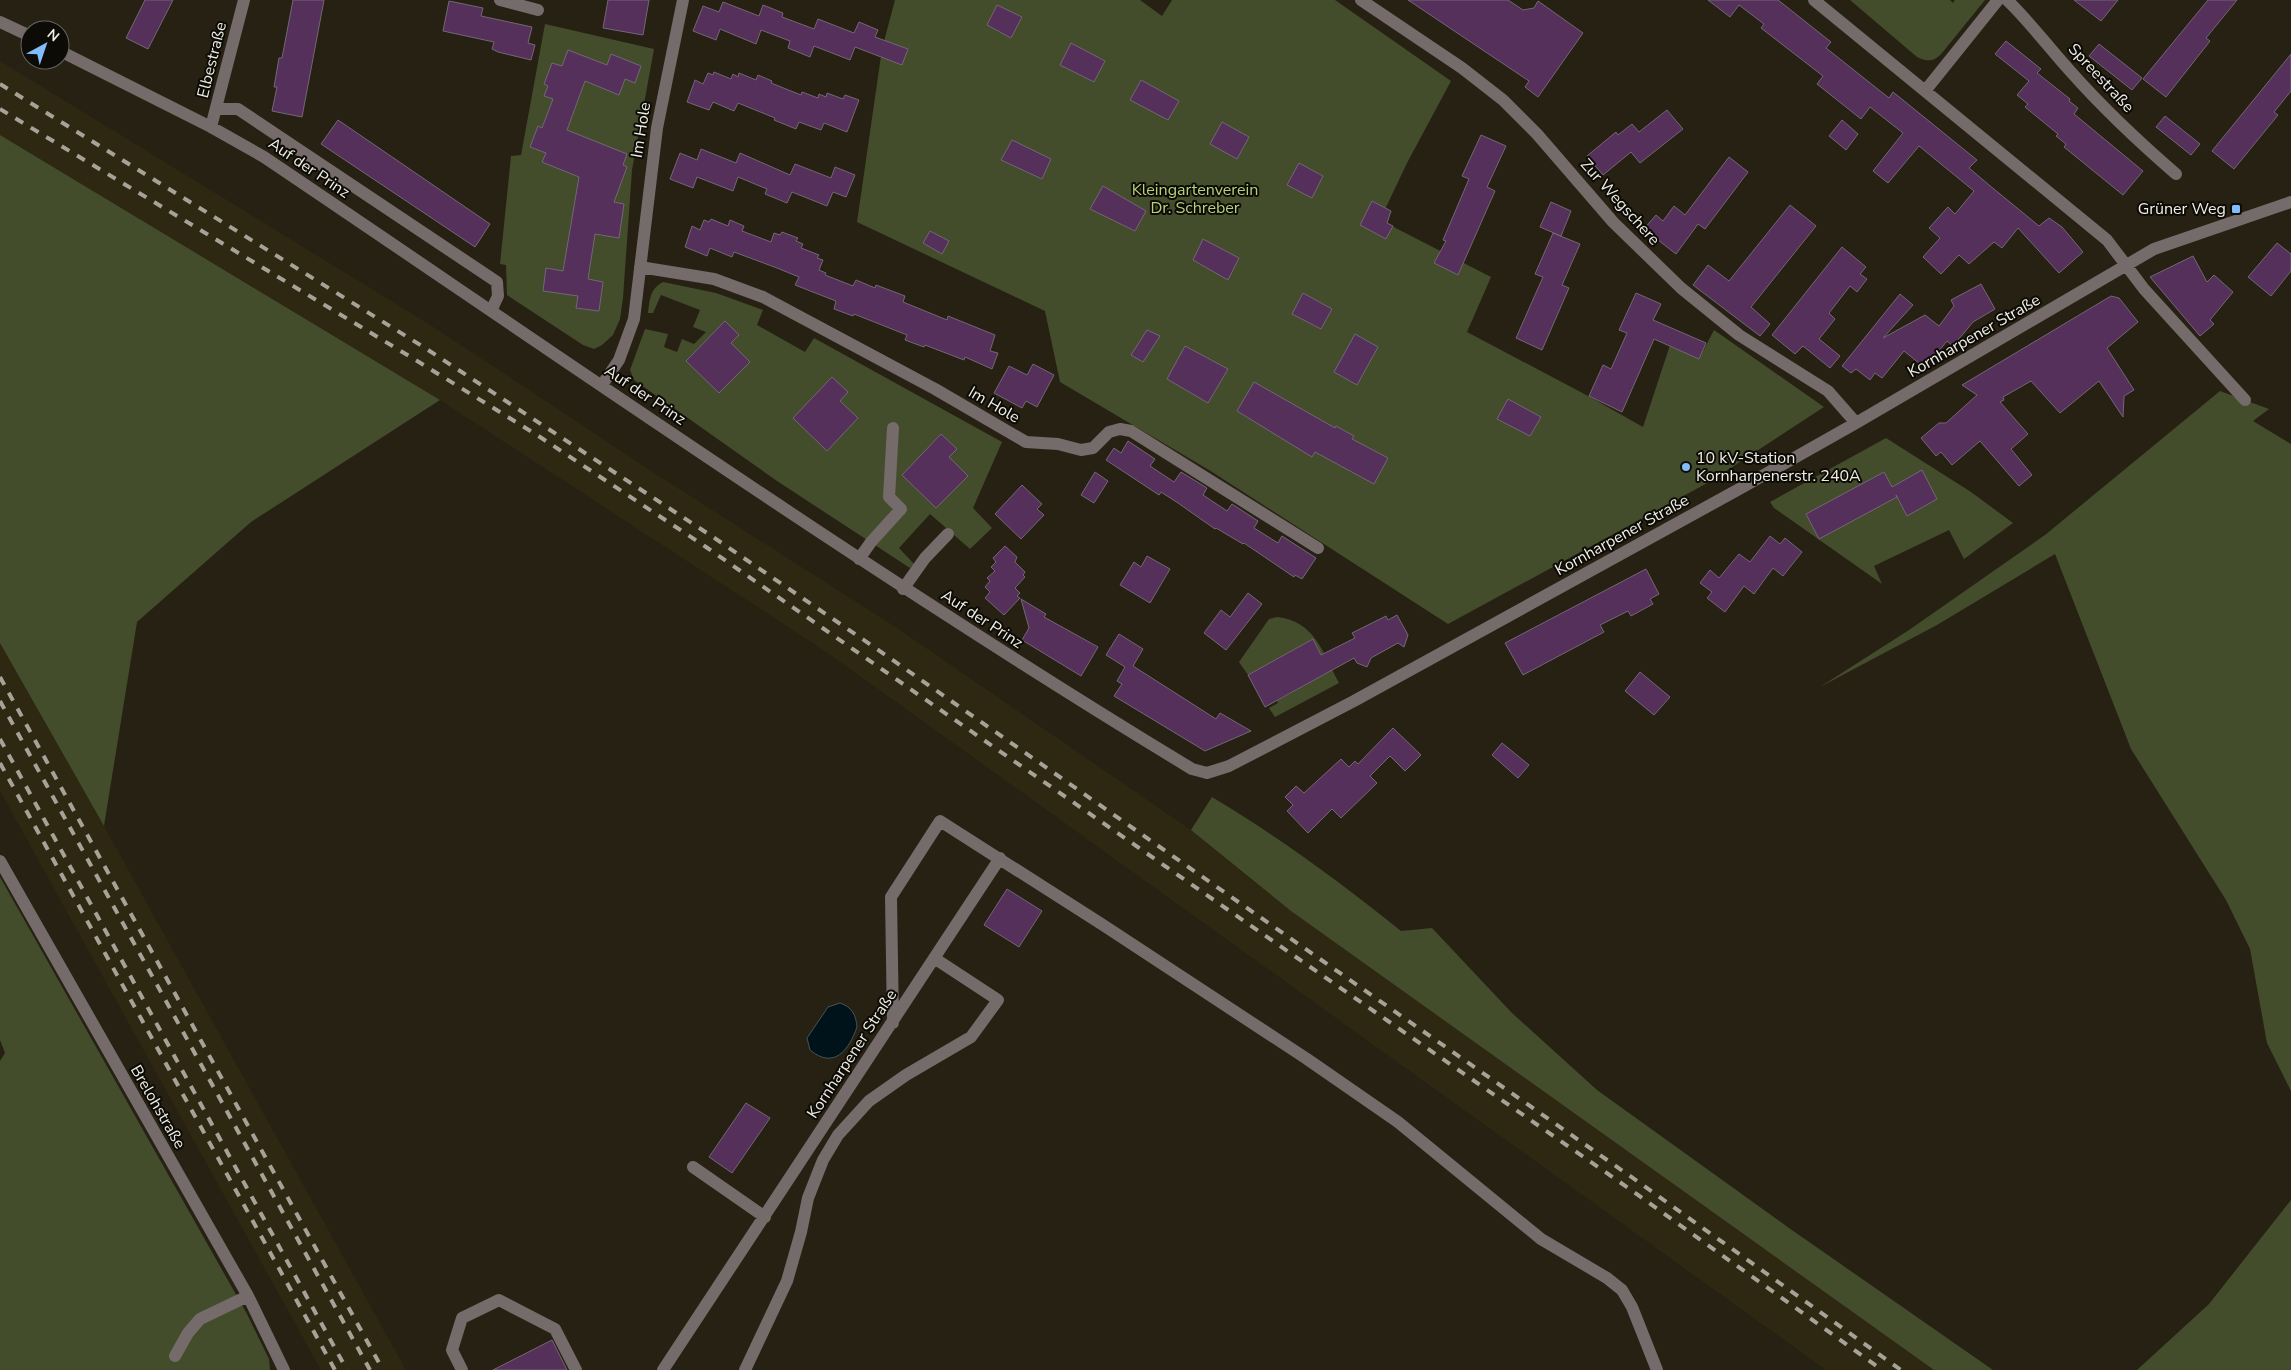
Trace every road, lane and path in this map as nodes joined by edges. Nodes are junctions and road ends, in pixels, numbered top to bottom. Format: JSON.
{"nodes":[{"id":1,"x":244,"y":0,"type":"edge"},
{"id":2,"x":500,"y":0,"type":"edge"},
{"id":3,"x":683,"y":0,"type":"edge"},
{"id":4,"x":1362,"y":0,"type":"edge"},
{"id":5,"x":1814,"y":0,"type":"edge"},
{"id":6,"x":1998,"y":0,"type":"edge"},
{"id":7,"x":2006,"y":0,"type":"edge"},
{"id":8,"x":538,"y":10,"type":"dead end"},
{"id":9,"x":0,"y":22,"type":"edge"},
{"id":10,"x":20,"y":31,"type":"edge"},
{"id":11,"x":70,"y":56,"type":"edge"},
{"id":12,"x":1925,"y":90,"type":"junction"},
{"id":13,"x":216,"y":109,"type":"junction"},
{"id":14,"x":211,"y":127,"type":"junction"},
{"id":15,"x":2176,"y":174,"type":"dead end"},
{"id":16,"x":2291,"y":202,"type":"edge"},
{"id":17,"x":2128,"y":264,"type":"junction"},
{"id":18,"x":640,"y":267,"type":"junction"},
{"id":19,"x":491,"y":311,"type":"junction"},
{"id":20,"x":602,"y":385,"type":"junction"},
{"id":21,"x":2245,"y":400,"type":"dead end"},
{"id":22,"x":1856,"y":424,"type":"junction"},
{"id":23,"x":893,"y":428,"type":"dead end"},
{"id":24,"x":948,"y":534,"type":"dead end"},
{"id":25,"x":1318,"y":548,"type":"dead end"},
{"id":26,"x":859,"y":559,"type":"junction"},
{"id":27,"x":903,"y":588,"type":"junction"},
{"id":28,"x":1207,"y":773,"type":"joint"},
{"id":29,"x":1000,"y":858,"type":"junction"},
{"id":30,"x":0,"y":861,"type":"edge"},
{"id":31,"x":934,"y":958,"type":"junction"},
{"id":32,"x":892,"y":1023,"type":"junction"},
{"id":33,"x":693,"y":1166,"type":"dead end"},
{"id":34,"x":765,"y":1216,"type":"junction"},
{"id":35,"x":248,"y":1296,"type":"junction"},
{"id":36,"x":175,"y":1356,"type":"dead end"},
{"id":37,"x":284,"y":1370,"type":"edge"},
{"id":38,"x":462,"y":1370,"type":"edge"},
{"id":39,"x":576,"y":1370,"type":"edge"},
{"id":40,"x":664,"y":1370,"type":"edge"},
{"id":41,"x":745,"y":1370,"type":"edge"},
{"id":42,"x":1657,"y":1370,"type":"edge"}],
"edges":[{"from":1,"to":13,"type":"street","name":"Elbestraße"},
{"from":2,"to":8,"type":"street"},
{"from":3,"to":18,"type":"street","name":"Im Hole"},
{"from":4,"to":22,"type":"street","name":"Zur Wegschere"},
{"from":5,"to":12,"type":"street"},
{"from":6,"to":12,"type":"street"},
{"from":7,"to":15,"type":"street","name":"Spreestraße"},
{"from":9,"to":10,"type":"street"},
{"from":11,"to":14,"type":"street","name":"Auf der Prinz"},
{"from":12,"to":17,"type":"street"},
{"from":13,"to":14,"type":"street","name":"Elbestraße"},
{"from":13,"to":19,"type":"street"},
{"from":14,"to":19,"type":"street","name":"Auf der Prinz"},
{"from":16,"to":17,"type":"street","name":"Kornharpener Straße"},
{"from":17,"to":21,"type":"street"},
{"from":17,"to":22,"type":"street","name":"Kornharpener Straße"},
{"from":18,"to":20,"type":"street","name":"Im Hole"},
{"from":18,"to":25,"type":"street","name":"Im Hole"},
{"from":19,"to":20,"type":"street","name":"Auf der Prinz"},
{"from":20,"to":26,"type":"street","name":"Auf der Prinz"},
{"from":22,"to":28,"type":"street","name":"Kornharpener Straße"},
{"from":23,"to":26,"type":"street"},
{"from":24,"to":27,"type":"street"},
{"from":26,"to":27,"type":"street","name":"Auf der Prinz"},
{"from":27,"to":28,"type":"street","name":"Auf der Prinz"},
{"from":29,"to":31,"type":"street","name":"Kornharpener Straße"},
{"from":29,"to":32,"type":"street"},
{"from":29,"to":42,"type":"street"},
{"from":30,"to":35,"type":"street","name":"Brelohstraße"},
{"from":31,"to":32,"type":"street","name":"Kornharpener Straße"},
{"from":31,"to":41,"type":"street"},
{"from":32,"to":34,"type":"street","name":"Kornharpener Straße"},
{"from":33,"to":34,"type":"street"},
{"from":34,"to":40,"type":"street","name":"Kornharpener Straße"},
{"from":35,"to":36,"type":"street"},
{"from":35,"to":37,"type":"street","name":"Brelohstraße"},
{"from":38,"to":39,"type":"street"}]}
